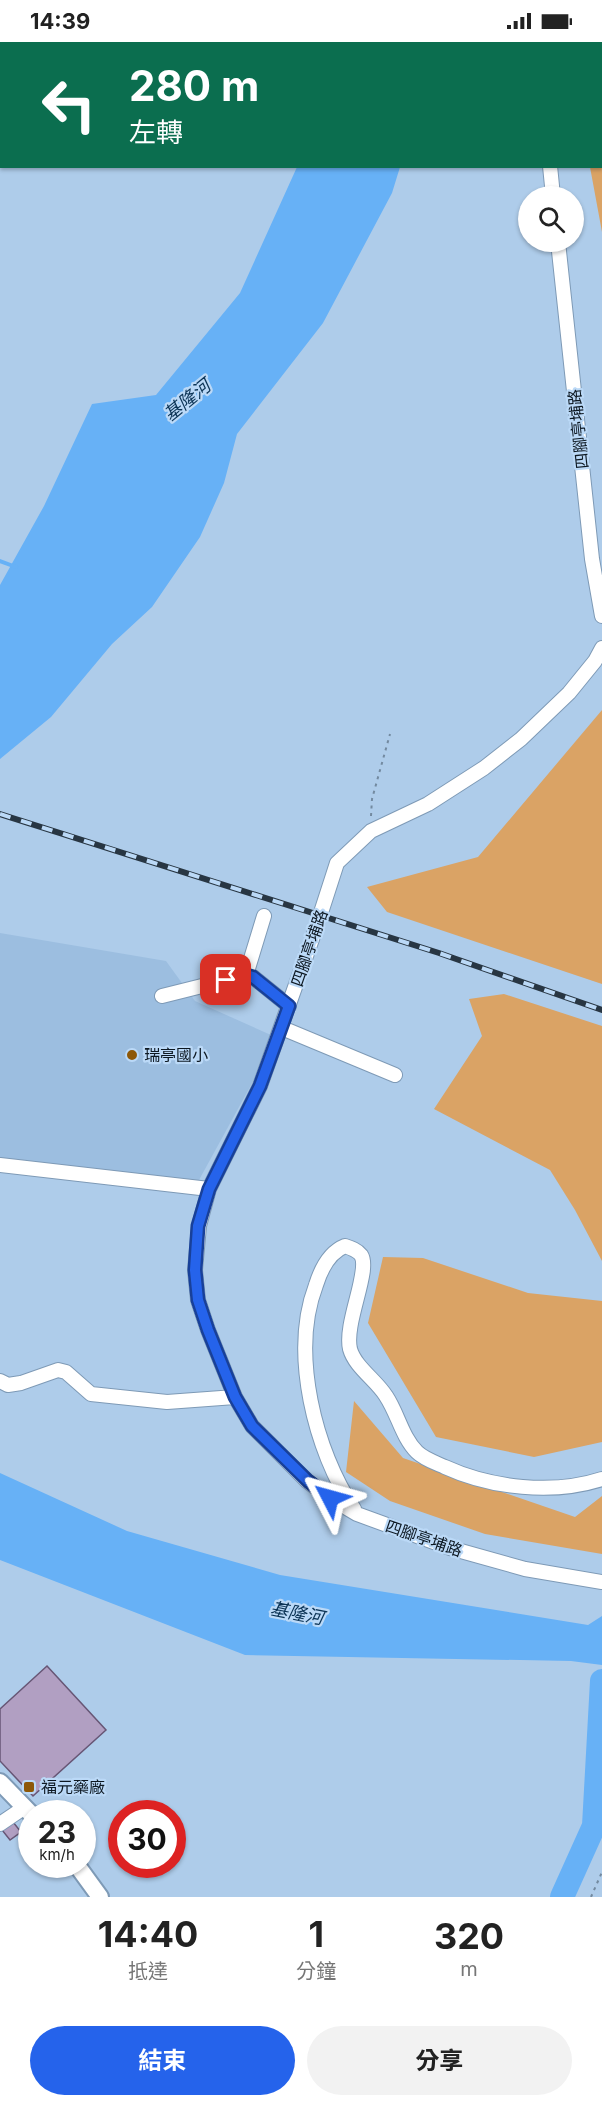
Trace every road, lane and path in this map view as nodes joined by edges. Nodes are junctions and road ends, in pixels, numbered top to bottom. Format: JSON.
{"nodes":[{"id":1,"x":550,"y":168,"type":"edge"},
{"id":2,"x":552,"y":186,"type":"edge"},
{"id":3,"x":559,"y":252,"type":"edge"},
{"id":4,"x":602,"y":616,"type":"edge"},
{"id":5,"x":602,"y":648,"type":"edge"},
{"id":6,"x":390,"y":734,"type":"dead end"},
{"id":7,"x":371,"y":831,"type":"junction"},
{"id":8,"x":264,"y":916,"type":"dead end"},
{"id":9,"x":246,"y":975,"type":"junction"},
{"id":10,"x":162,"y":996,"type":"dead end"},
{"id":11,"x":289,"y":1006,"type":"junction"},
{"id":12,"x":282,"y":1028,"type":"junction"},
{"id":13,"x":395,"y":1075,"type":"dead end"},
{"id":14,"x":0,"y":1165,"type":"edge"},
{"id":15,"x":209,"y":1189,"type":"junction"},
{"id":16,"x":0,"y":1381,"type":"edge"},
{"id":17,"x":235,"y":1397,"type":"junction"},
{"id":18,"x":602,"y":1479,"type":"edge"},
{"id":19,"x":357,"y":1514,"type":"junction"},
{"id":20,"x":602,"y":1582,"type":"edge"},
{"id":21,"x":0,"y":1782,"type":"edge"},
{"id":22,"x":18,"y":1801,"type":"edge"},
{"id":23,"x":18,"y":1816,"type":"edge"},
{"id":24,"x":0,"y":1824,"type":"edge"},
{"id":25,"x":602,"y":1872,"type":"edge"},
{"id":26,"x":86,"y":1878,"type":"edge"},
{"id":27,"x":100,"y":1897,"type":"edge"},
{"id":28,"x":591,"y":1897,"type":"edge"}],
"edges":[{"from":1,"to":2,"type":"street"},
{"from":3,"to":4,"type":"street","name":"四腳亭埔路"},
{"from":5,"to":7,"type":"street","name":"四腳亭埔路"},
{"from":6,"to":7,"type":"path"},
{"from":7,"to":11,"type":"street","name":"四腳亭埔路"},
{"from":8,"to":9,"type":"street"},
{"from":9,"to":10,"type":"street"},
{"from":9,"to":11,"type":"street"},
{"from":11,"to":12,"type":"street","name":"四腳亭埔路"},
{"from":12,"to":13,"type":"street"},
{"from":12,"to":15,"type":"street","name":"四腳亭埔路"},
{"from":14,"to":15,"type":"street"},
{"from":15,"to":17,"type":"street","name":"四腳亭埔路"},
{"from":16,"to":17,"type":"street"},
{"from":17,"to":19,"type":"street","name":"四腳亭埔路"},
{"from":18,"to":19,"type":"street"},
{"from":19,"to":20,"type":"street","name":"四腳亭埔路"},
{"from":21,"to":22,"type":"main road"},
{"from":23,"to":24,"type":"street"},
{"from":25,"to":28,"type":"path"},
{"from":26,"to":27,"type":"main road"}]}
